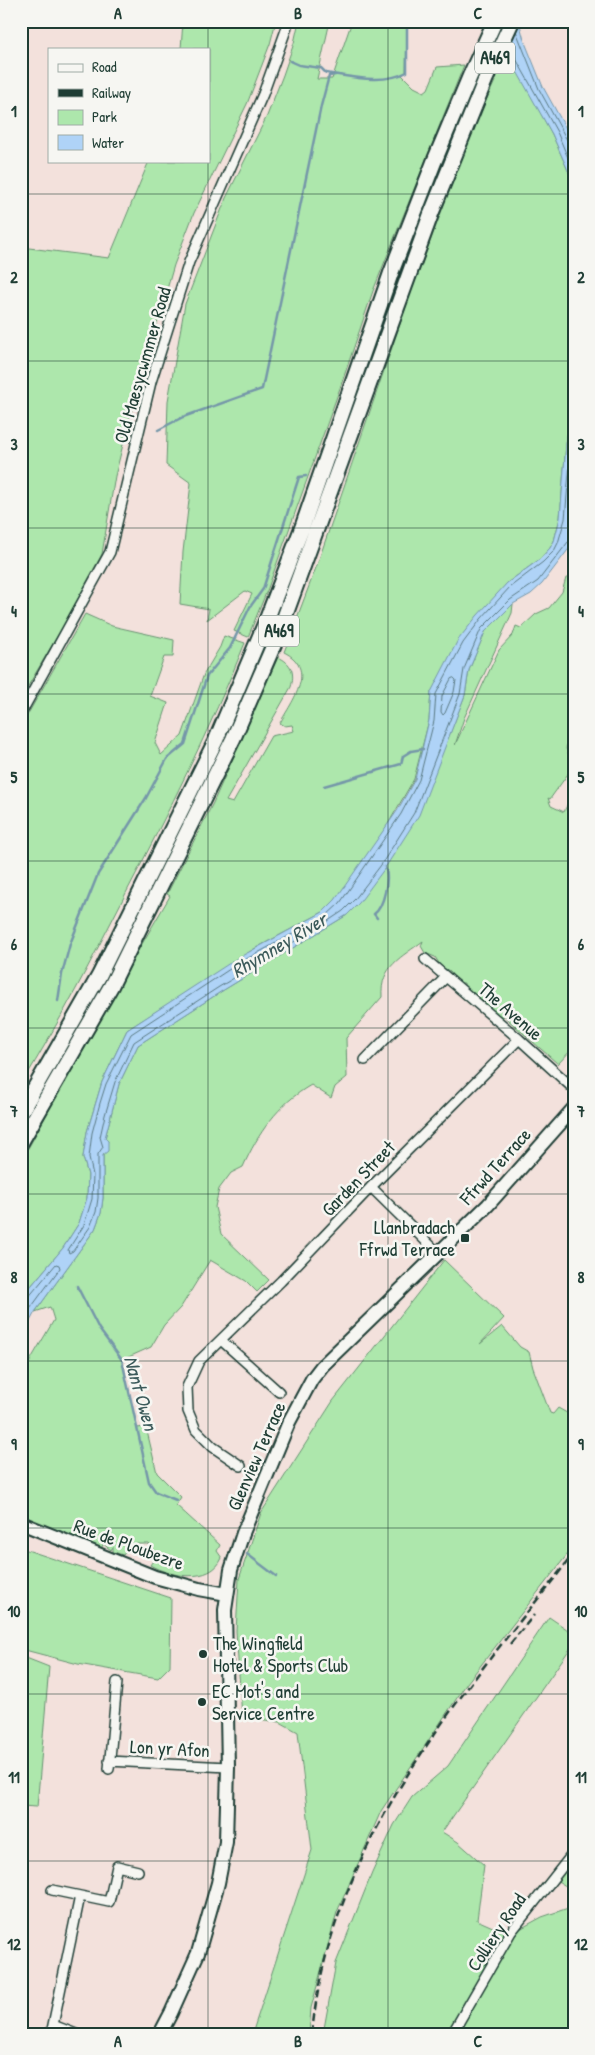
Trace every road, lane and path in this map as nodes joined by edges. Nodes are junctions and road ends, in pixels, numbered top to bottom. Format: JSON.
{"nodes":[{"id":1,"x":288,"y":21,"type":"edge"},
{"id":2,"x":495,"y":21,"type":"edge"},
{"id":3,"x":512,"y":21,"type":"edge"},
{"id":4,"x":21,"y":712,"type":"edge"},
{"id":5,"x":425,"y":959,"type":"dead end"},
{"id":6,"x":446,"y":976,"type":"junction"},
{"id":7,"x":519,"y":1039,"type":"junction"},
{"id":8,"x":365,"y":1060,"type":"dead end"},
{"id":9,"x":574,"y":1089,"type":"edge"},
{"id":10,"x":574,"y":1108,"type":"edge"},
{"id":11,"x":21,"y":1112,"type":"edge"},
{"id":12,"x":21,"y":1142,"type":"edge"},
{"id":13,"x":371,"y":1187,"type":"junction"},
{"id":14,"x":440,"y":1250,"type":"junction"},
{"id":15,"x":221,"y":1340,"type":"junction"},
{"id":16,"x":280,"y":1392,"type":"dead end"},
{"id":17,"x":241,"y":1466,"type":"dead end"},
{"id":18,"x":21,"y":1523,"type":"edge"},
{"id":19,"x":227,"y":1594,"type":"junction"},
{"id":20,"x":117,"y":1682,"type":"dead end"},
{"id":21,"x":228,"y":1767,"type":"junction"},
{"id":22,"x":574,"y":1852,"type":"edge"},
{"id":23,"x":138,"y":1871,"type":"dead end"},
{"id":24,"x":52,"y":1890,"type":"dead end"},
{"id":25,"x":80,"y":1896,"type":"junction"},
{"id":26,"x":52,"y":2029,"type":"edge"},
{"id":27,"x":76,"y":2034,"type":"edge"},
{"id":28,"x":160,"y":2034,"type":"edge"},
{"id":29,"x":452,"y":2034,"type":"edge"}],
"edges":[{"from":1,"to":4,"type":"street","name":"Old Maesycwmmer Road"},
{"from":2,"to":11,"type":"main road","number":"A469"},
{"from":3,"to":12,"type":"main road","number":"A469"},
{"from":5,"to":6,"type":"street","name":"The Avenue"},
{"from":6,"to":7,"type":"street","name":"The Avenue"},
{"from":6,"to":8,"type":"street"},
{"from":7,"to":9,"type":"street","name":"The Avenue"},
{"from":7,"to":13,"type":"street","name":"Garden Street"},
{"from":10,"to":14,"type":"street","name":"Ffrwd Terrace"},
{"from":13,"to":14,"type":"street"},
{"from":13,"to":15,"type":"street","name":"Garden Street"},
{"from":14,"to":19,"type":"street","name":"Glenview Terrace"},
{"from":15,"to":16,"type":"street"},
{"from":15,"to":17,"type":"street","name":"Garden Street"},
{"from":18,"to":19,"type":"street","name":"Rue de Ploubezre"},
{"from":19,"to":21,"type":"street","name":"Glenview Terrace"},
{"from":20,"to":21,"type":"street","name":"Lon yr Afon"},
{"from":21,"to":28,"type":"street","name":"Glenview Terrace"},
{"from":22,"to":29,"type":"street","name":"Colliery Road"},
{"from":23,"to":25,"type":"street"},
{"from":24,"to":25,"type":"street"},
{"from":25,"to":26,"type":"street"},
{"from":26,"to":27,"type":"street"}]}
